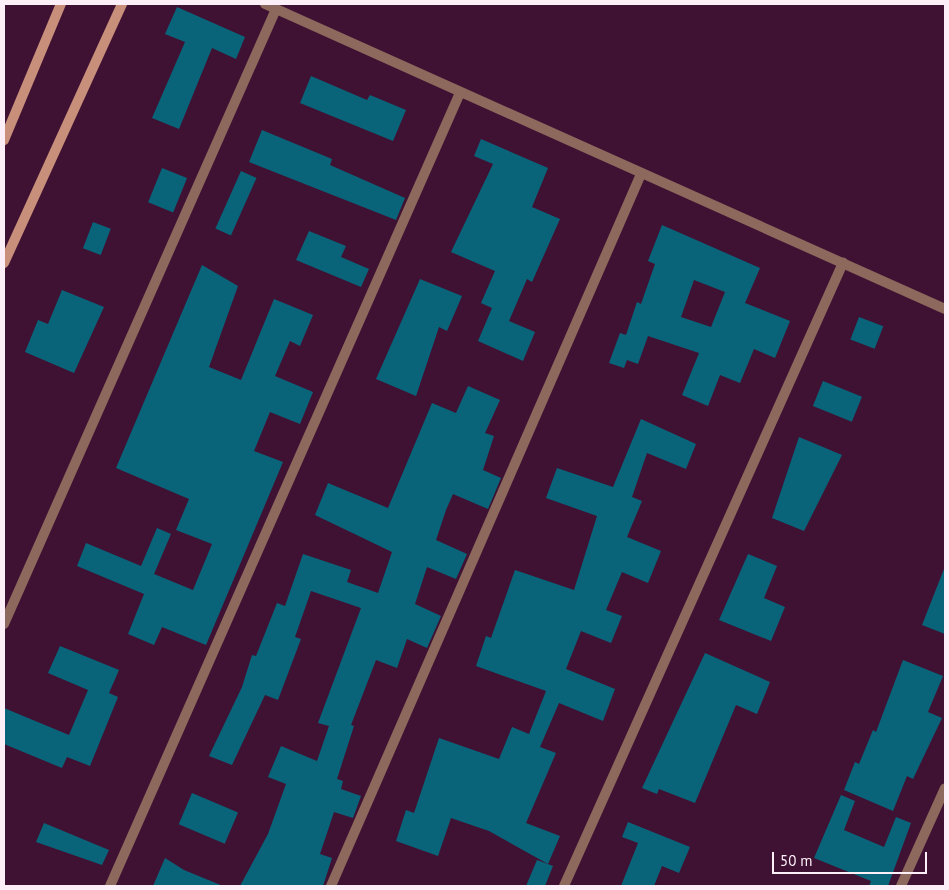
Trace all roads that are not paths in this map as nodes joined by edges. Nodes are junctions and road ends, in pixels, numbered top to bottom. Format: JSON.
{"nodes":[{"id":1,"x":61,"y":4,"type":"edge"},
{"id":2,"x":122,"y":4,"type":"edge"},
{"id":3,"x":265,"y":4,"type":"edge"},
{"id":4,"x":276,"y":8,"type":"junction"},
{"id":5,"x":460,"y":93,"type":"junction"},
{"id":6,"x":4,"y":140,"type":"edge"},
{"id":7,"x":641,"y":174,"type":"junction"},
{"id":8,"x":4,"y":263,"type":"edge"},
{"id":9,"x":843,"y":264,"type":"junction"},
{"id":10,"x":945,"y":309,"type":"edge"},
{"id":11,"x":4,"y":624,"type":"edge"},
{"id":12,"x":945,"y":788,"type":"edge"},
{"id":13,"x":110,"y":886,"type":"edge"},
{"id":14,"x":331,"y":886,"type":"edge"},
{"id":15,"x":564,"y":886,"type":"edge"},
{"id":16,"x":901,"y":886,"type":"edge"}],
"edges":[{"from":1,"to":6,"type":"street"},
{"from":2,"to":8,"type":"street"},
{"from":3,"to":4,"type":"street"},
{"from":4,"to":5,"type":"street"},
{"from":4,"to":11,"type":"street"},
{"from":5,"to":7,"type":"street"},
{"from":5,"to":13,"type":"street"},
{"from":7,"to":9,"type":"street"},
{"from":7,"to":14,"type":"street"},
{"from":9,"to":10,"type":"street"},
{"from":9,"to":15,"type":"street"},
{"from":12,"to":16,"type":"street"}]}
